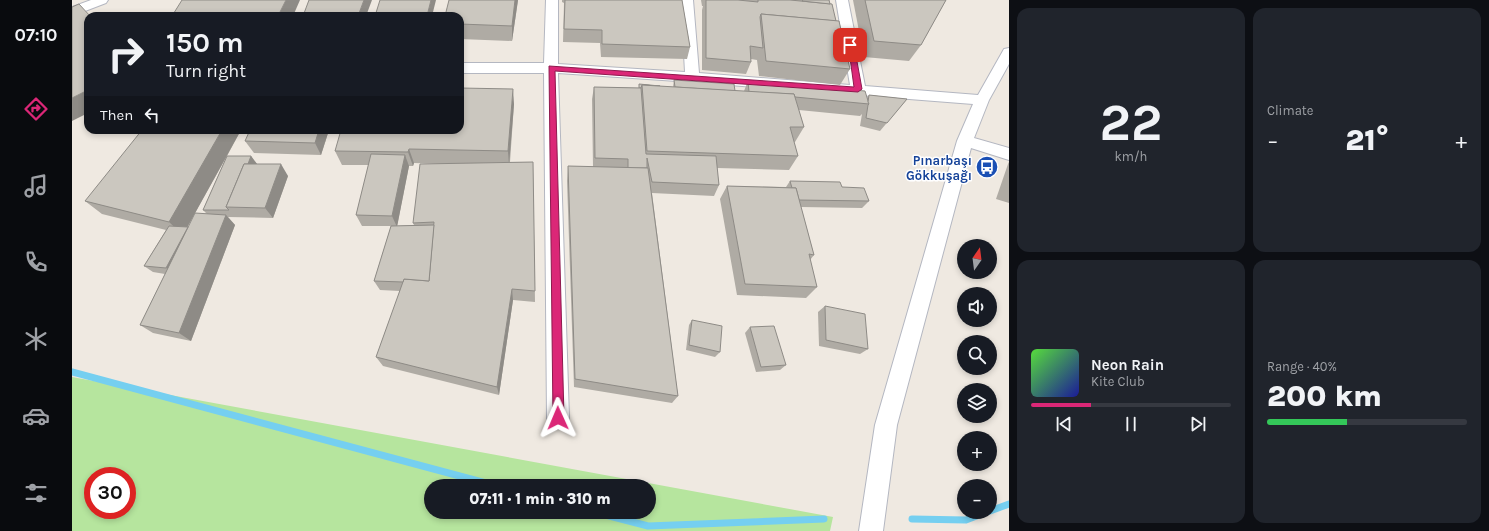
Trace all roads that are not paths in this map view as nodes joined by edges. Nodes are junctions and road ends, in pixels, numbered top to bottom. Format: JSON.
{"nodes":[{"id":1,"x":102,"y":0,"type":"edge"},
{"id":2,"x":552,"y":0,"type":"edge"},
{"id":3,"x":687,"y":0,"type":"edge"},
{"id":4,"x":842,"y":0,"type":"edge"},
{"id":5,"x":72,"y":12,"type":"edge"},
{"id":6,"x":1009,"y":52,"type":"edge"},
{"id":7,"x":464,"y":68,"type":"edge"},
{"id":8,"x":551,"y":68,"type":"junction"},
{"id":9,"x":692,"y":76,"type":"junction"},
{"id":10,"x":858,"y":89,"type":"junction"},
{"id":11,"x":982,"y":100,"type":"junction"},
{"id":12,"x":965,"y":141,"type":"junction"},
{"id":13,"x":1009,"y":154,"type":"edge"},
{"id":14,"x":558,"y":418,"type":"dead end"},
{"id":15,"x":871,"y":531,"type":"edge"}],
"edges":[{"from":1,"to":5,"type":"street"},
{"from":2,"to":8,"type":"street"},
{"from":3,"to":9,"type":"street"},
{"from":4,"to":10,"type":"street"},
{"from":6,"to":11,"type":"street"},
{"from":7,"to":8,"type":"street"},
{"from":8,"to":9,"type":"street"},
{"from":8,"to":14,"type":"street"},
{"from":9,"to":10,"type":"street"},
{"from":10,"to":11,"type":"street"},
{"from":11,"to":12,"type":"street"},
{"from":12,"to":13,"type":"street"},
{"from":12,"to":15,"type":"street"}]}
